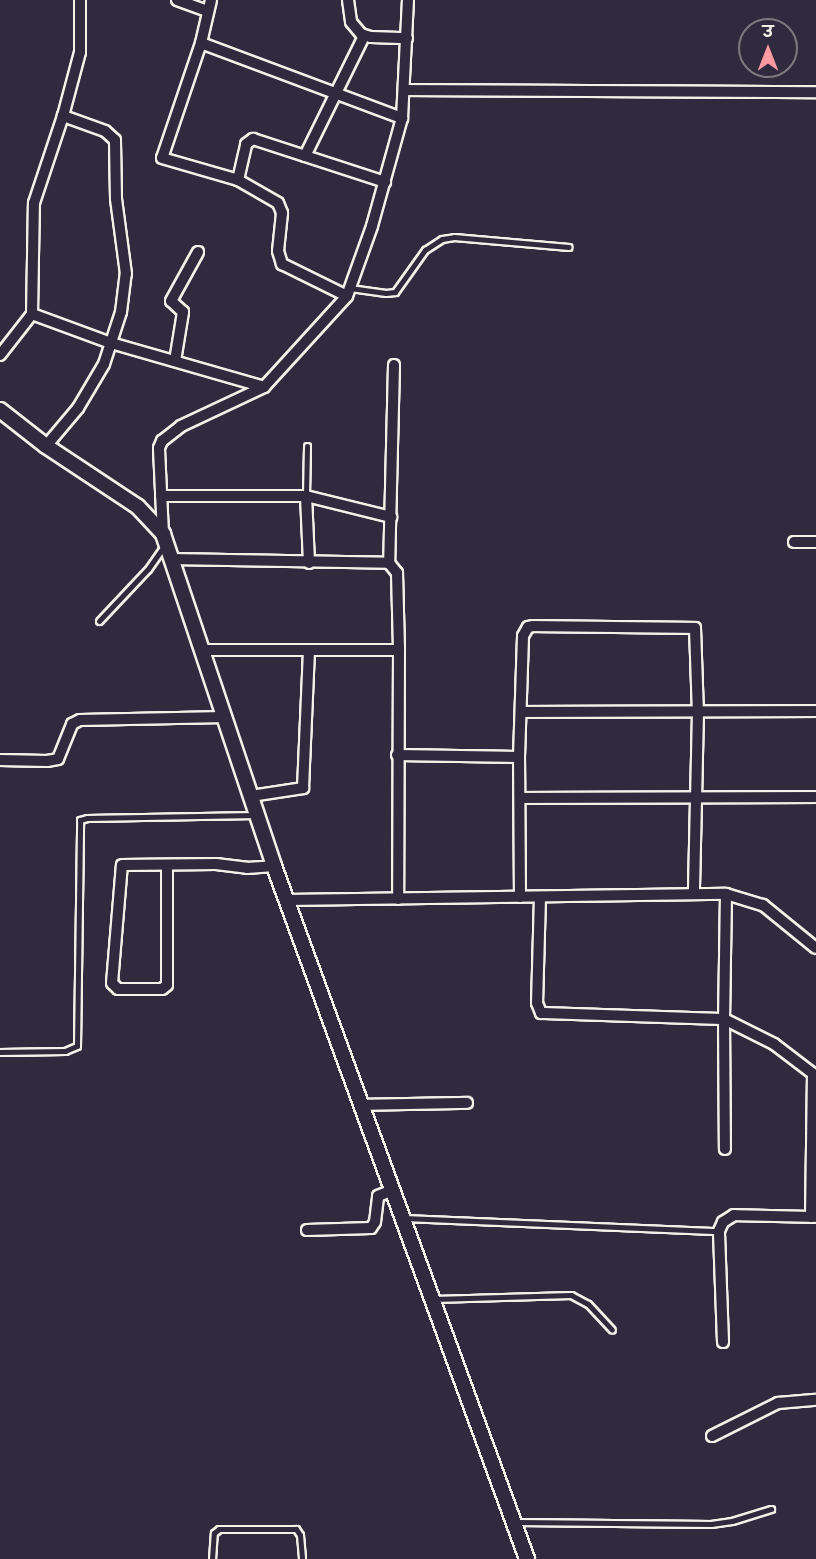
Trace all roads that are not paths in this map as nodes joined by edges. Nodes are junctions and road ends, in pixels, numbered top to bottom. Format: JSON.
{"nodes":[{"id":1,"x":80,"y":0,"type":"edge"},
{"id":2,"x":177,"y":0,"type":"edge"},
{"id":3,"x":348,"y":0,"type":"edge"},
{"id":4,"x":408,"y":0,"type":"edge"},
{"id":5,"x":209,"y":6,"type":"edge"},
{"id":6,"x":364,"y":36,"type":"junction"},
{"id":7,"x":407,"y":38,"type":"junction"},
{"id":8,"x":201,"y":43,"type":"junction"},
{"id":9,"x":406,"y":90,"type":"junction"},
{"id":10,"x":816,"y":92,"type":"edge"},
{"id":11,"x":335,"y":93,"type":"junction"},
{"id":12,"x":63,"y":116,"type":"junction"},
{"id":13,"x":402,"y":118,"type":"junction"},
{"id":14,"x":305,"y":156,"type":"junction"},
{"id":15,"x":238,"y":180,"type":"junction"},
{"id":16,"x":384,"y":182,"type":"junction"},
{"id":17,"x":569,"y":247,"type":"dead end"},
{"id":18,"x":198,"y":252,"type":"dead end"},
{"id":19,"x":348,"y":292,"type":"junction"},
{"id":20,"x":32,"y":314,"type":"junction"},
{"id":21,"x":111,"y":343,"type":"junction"},
{"id":22,"x":0,"y":355,"type":"edge"},
{"id":23,"x":175,"y":361,"type":"junction"},
{"id":24,"x":394,"y":365,"type":"dead end"},
{"id":25,"x":264,"y":387,"type":"junction"},
{"id":26,"x":0,"y":410,"type":"edge"},
{"id":27,"x":46,"y":446,"type":"junction"},
{"id":28,"x":307,"y":446,"type":"dead end"},
{"id":29,"x":161,"y":496,"type":"junction"},
{"id":30,"x":306,"y":496,"type":"junction"},
{"id":31,"x":391,"y":518,"type":"junction"},
{"id":32,"x":164,"y":538,"type":"junction"},
{"id":33,"x":794,"y":542,"type":"dead end"},
{"id":34,"x":816,"y":542,"type":"edge"},
{"id":35,"x":170,"y":559,"type":"junction"},
{"id":36,"x":309,"y":563,"type":"junction"},
{"id":37,"x":389,"y":563,"type":"junction"},
{"id":38,"x":99,"y":621,"type":"dead end"},
{"id":39,"x":201,"y":650,"type":"junction"},
{"id":40,"x":399,"y":650,"type":"junction"},
{"id":41,"x":309,"y":651,"type":"junction"},
{"id":42,"x":816,"y":711,"type":"edge"},
{"id":43,"x":521,"y":712,"type":"junction"},
{"id":44,"x":698,"y":712,"type":"junction"},
{"id":45,"x":225,"y":717,"type":"junction"},
{"id":46,"x":397,"y":755,"type":"junction"},
{"id":47,"x":519,"y":757,"type":"junction"},
{"id":48,"x":0,"y":760,"type":"edge"},
{"id":49,"x":251,"y":796,"type":"junction"},
{"id":50,"x":816,"y":797,"type":"edge"},
{"id":51,"x":520,"y":798,"type":"junction"},
{"id":52,"x":695,"y":798,"type":"junction"},
{"id":53,"x":257,"y":815,"type":"junction"},
{"id":54,"x":167,"y":866,"type":"junction"},
{"id":55,"x":274,"y":866,"type":"junction"},
{"id":56,"x":694,"y":894,"type":"junction"},
{"id":57,"x":726,"y":894,"type":"junction"},
{"id":58,"x":520,"y":897,"type":"junction"},
{"id":59,"x":540,"y":897,"type":"junction"},
{"id":60,"x":398,"y":898,"type":"junction"},
{"id":61,"x":287,"y":900,"type":"junction"},
{"id":62,"x":816,"y":948,"type":"edge"},
{"id":63,"x":724,"y":1019,"type":"junction"},
{"id":64,"x":0,"y":1052,"type":"edge"},
{"id":65,"x":814,"y":1075,"type":"edge"},
{"id":66,"x":467,"y":1103,"type":"dead end"},
{"id":67,"x":360,"y":1105,"type":"junction"},
{"id":68,"x":725,"y":1149,"type":"dead end"},
{"id":69,"x":393,"y":1190,"type":"junction"},
{"id":70,"x":814,"y":1217,"type":"edge"},
{"id":71,"x":404,"y":1218,"type":"junction"},
{"id":72,"x":307,"y":1230,"type":"dead end"},
{"id":73,"x":719,"y":1231,"type":"junction"},
{"id":74,"x":434,"y":1299,"type":"junction"},
{"id":75,"x":612,"y":1330,"type":"dead end"},
{"id":76,"x":723,"y":1342,"type":"dead end"},
{"id":77,"x":816,"y":1400,"type":"edge"},
{"id":78,"x":712,"y":1436,"type":"dead end"},
{"id":79,"x":771,"y":1509,"type":"dead end"},
{"id":80,"x":514,"y":1522,"type":"junction"},
{"id":81,"x":212,"y":1559,"type":"edge"},
{"id":82,"x":302,"y":1559,"type":"edge"},
{"id":83,"x":527,"y":1559,"type":"edge"}],
"edges":[{"from":1,"to":12,"type":"street"},
{"from":2,"to":5,"type":"street"},
{"from":3,"to":6,"type":"street"},
{"from":4,"to":7,"type":"street"},
{"from":5,"to":8,"type":"street"},
{"from":6,"to":7,"type":"street"},
{"from":6,"to":11,"type":"street"},
{"from":7,"to":9,"type":"street"},
{"from":8,"to":11,"type":"street"},
{"from":8,"to":15,"type":"street"},
{"from":9,"to":10,"type":"street"},
{"from":9,"to":13,"type":"street"},
{"from":11,"to":13,"type":"street"},
{"from":11,"to":14,"type":"street"},
{"from":12,"to":20,"type":"street"},
{"from":12,"to":21,"type":"street"},
{"from":13,"to":16,"type":"street"},
{"from":14,"to":15,"type":"street"},
{"from":14,"to":16,"type":"street"},
{"from":15,"to":19,"type":"street"},
{"from":16,"to":19,"type":"street"},
{"from":17,"to":19,"type":"lane"},
{"from":18,"to":23,"type":"street"},
{"from":19,"to":25,"type":"street"},
{"from":20,"to":21,"type":"street"},
{"from":20,"to":22,"type":"street"},
{"from":21,"to":23,"type":"street"},
{"from":21,"to":27,"type":"street"},
{"from":23,"to":25,"type":"street"},
{"from":24,"to":31,"type":"street"},
{"from":25,"to":29,"type":"street"},
{"from":26,"to":27,"type":"street"},
{"from":27,"to":32,"type":"street"},
{"from":28,"to":30,"type":"lane"},
{"from":29,"to":30,"type":"street"},
{"from":29,"to":32,"type":"street"},
{"from":30,"to":31,"type":"street"},
{"from":30,"to":36,"type":"street"},
{"from":31,"to":37,"type":"street"},
{"from":32,"to":35,"type":"street"},
{"from":32,"to":38,"type":"lane"},
{"from":33,"to":34,"type":"street"},
{"from":35,"to":36,"type":"street"},
{"from":35,"to":39,"type":"street"},
{"from":36,"to":37,"type":"street"},
{"from":37,"to":40,"type":"street"},
{"from":39,"to":41,"type":"street"},
{"from":39,"to":45,"type":"street"},
{"from":40,"to":41,"type":"street"},
{"from":40,"to":46,"type":"street"},
{"from":41,"to":49,"type":"street"},
{"from":42,"to":44,"type":"street"},
{"from":43,"to":44,"type":"street"},
{"from":43,"to":44,"type":"street"},
{"from":43,"to":47,"type":"street"},
{"from":44,"to":52,"type":"street"},
{"from":45,"to":48,"type":"street"},
{"from":45,"to":49,"type":"street"},
{"from":46,"to":47,"type":"street"},
{"from":46,"to":60,"type":"street"},
{"from":47,"to":51,"type":"street"},
{"from":49,"to":53,"type":"street"},
{"from":50,"to":52,"type":"street"},
{"from":51,"to":52,"type":"street"},
{"from":51,"to":58,"type":"street"},
{"from":52,"to":56,"type":"street"},
{"from":53,"to":55,"type":"street"},
{"from":53,"to":64,"type":"lane"},
{"from":54,"to":54,"type":"street"},
{"from":54,"to":55,"type":"street"},
{"from":55,"to":61,"type":"street"},
{"from":56,"to":57,"type":"street"},
{"from":56,"to":59,"type":"street"},
{"from":57,"to":62,"type":"street"},
{"from":57,"to":63,"type":"street"},
{"from":58,"to":59,"type":"street"},
{"from":58,"to":60,"type":"street"},
{"from":59,"to":63,"type":"street"},
{"from":60,"to":61,"type":"street"},
{"from":61,"to":67,"type":"street"},
{"from":63,"to":65,"type":"street"},
{"from":63,"to":68,"type":"street"},
{"from":65,"to":70,"type":"street"},
{"from":66,"to":67,"type":"street"},
{"from":67,"to":69,"type":"street"},
{"from":69,"to":71,"type":"street"},
{"from":69,"to":72,"type":"street"},
{"from":70,"to":73,"type":"street"},
{"from":71,"to":73,"type":"lane"},
{"from":71,"to":74,"type":"street"},
{"from":73,"to":76,"type":"street"},
{"from":74,"to":75,"type":"lane"},
{"from":74,"to":80,"type":"street"},
{"from":77,"to":78,"type":"street"},
{"from":79,"to":80,"type":"lane"},
{"from":80,"to":83,"type":"street"},
{"from":81,"to":82,"type":"lane"}]}
